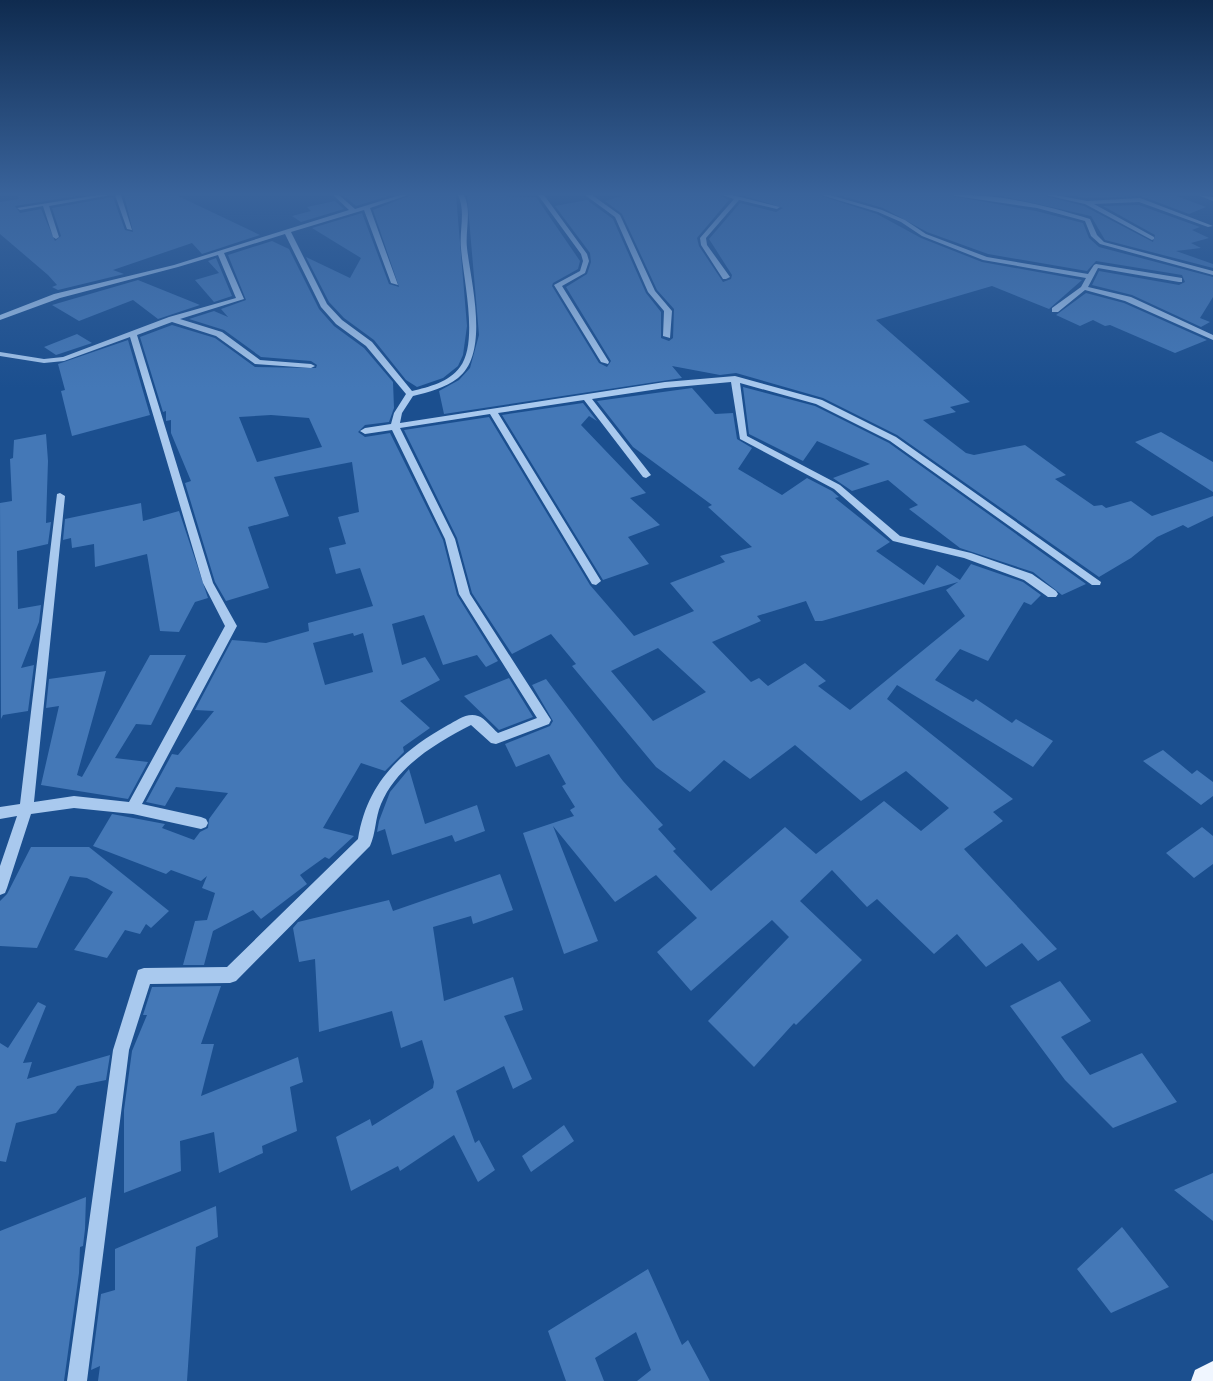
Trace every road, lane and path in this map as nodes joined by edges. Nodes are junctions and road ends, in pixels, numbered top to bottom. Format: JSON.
{"nodes":[{"id":1,"x":196,"y":259,"type":"edge"},
{"id":2,"x":224,"y":259,"type":"edge"},
{"id":3,"x":301,"y":259,"type":"edge"},
{"id":4,"x":386,"y":259,"type":"edge"},
{"id":5,"x":465,"y":259,"type":"edge"},
{"id":6,"x":584,"y":259,"type":"edge"},
{"id":7,"x":639,"y":259,"type":"edge"},
{"id":8,"x":714,"y":259,"type":"edge"},
{"id":9,"x":993,"y":259,"type":"edge"},
{"id":10,"x":1161,"y":259,"type":"edge"},
{"id":11,"x":1213,"y":274,"type":"edge"},
{"id":12,"x":1090,"y":276,"type":"junction"},
{"id":13,"x":726,"y":277,"type":"dead end"},
{"id":14,"x":1179,"y":280,"type":"dead end"},
{"id":15,"x":395,"y":283,"type":"dead end"},
{"id":16,"x":1084,"y":288,"type":"junction"},
{"id":17,"x":1055,"y":310,"type":"dead end"},
{"id":18,"x":0,"y":318,"type":"edge"},
{"id":19,"x":172,"y":318,"type":"junction"},
{"id":20,"x":133,"y":334,"type":"junction"},
{"id":21,"x":667,"y":336,"type":"dead end"},
{"id":22,"x":1213,"y":338,"type":"edge"},
{"id":23,"x":0,"y":354,"type":"edge"},
{"id":24,"x":605,"y":362,"type":"dead end"},
{"id":25,"x":311,"y":366,"type":"dead end"},
{"id":26,"x":735,"y":379,"type":"junction"},
{"id":27,"x":410,"y":394,"type":"junction"},
{"id":28,"x":587,"y":398,"type":"junction"},
{"id":29,"x":494,"y":413,"type":"junction"},
{"id":30,"x":395,"y":427,"type":"junction"},
{"id":31,"x":365,"y":431,"type":"dead end"},
{"id":32,"x":646,"y":475,"type":"dead end"},
{"id":33,"x":60,"y":496,"type":"dead end"},
{"id":34,"x":596,"y":581,"type":"dead end"},
{"id":35,"x":1096,"y":582,"type":"dead end"},
{"id":36,"x":1052,"y":594,"type":"dead end"},
{"id":37,"x":133,"y":808,"type":"junction"},
{"id":38,"x":26,"y":809,"type":"junction"},
{"id":39,"x":0,"y":813,"type":"edge"},
{"id":40,"x":201,"y":823,"type":"dead end"},
{"id":41,"x":0,"y":888,"type":"edge"},
{"id":42,"x":1213,"y":1376,"type":"edge"},
{"id":43,"x":77,"y":1381,"type":"edge"},
{"id":44,"x":1206,"y":1381,"type":"edge"}],
"edges":[{"from":1,"to":18,"type":"street"},
{"from":2,"to":19,"type":"street"},
{"from":3,"to":27,"type":"street"},
{"from":4,"to":15,"type":"street"},
{"from":5,"to":27,"type":"street"},
{"from":6,"to":24,"type":"street"},
{"from":7,"to":21,"type":"street"},
{"from":8,"to":13,"type":"street"},
{"from":9,"to":12,"type":"street"},
{"from":10,"to":11,"type":"street"},
{"from":12,"to":14,"type":"street"},
{"from":12,"to":16,"type":"street"},
{"from":16,"to":17,"type":"street"},
{"from":16,"to":22,"type":"street"},
{"from":19,"to":20,"type":"street"},
{"from":19,"to":25,"type":"street"},
{"from":20,"to":23,"type":"street"},
{"from":20,"to":37,"type":"street"},
{"from":26,"to":28,"type":"street"},
{"from":26,"to":35,"type":"street"},
{"from":26,"to":36,"type":"street"},
{"from":27,"to":30,"type":"street"},
{"from":28,"to":29,"type":"street"},
{"from":28,"to":32,"type":"street"},
{"from":29,"to":30,"type":"street"},
{"from":29,"to":34,"type":"street"},
{"from":30,"to":31,"type":"street"},
{"from":30,"to":43,"type":"street"},
{"from":33,"to":38,"type":"street"},
{"from":37,"to":38,"type":"street"},
{"from":37,"to":40,"type":"street"},
{"from":38,"to":39,"type":"street"},
{"from":38,"to":41,"type":"street"},
{"from":42,"to":44,"type":"main road"}]}
